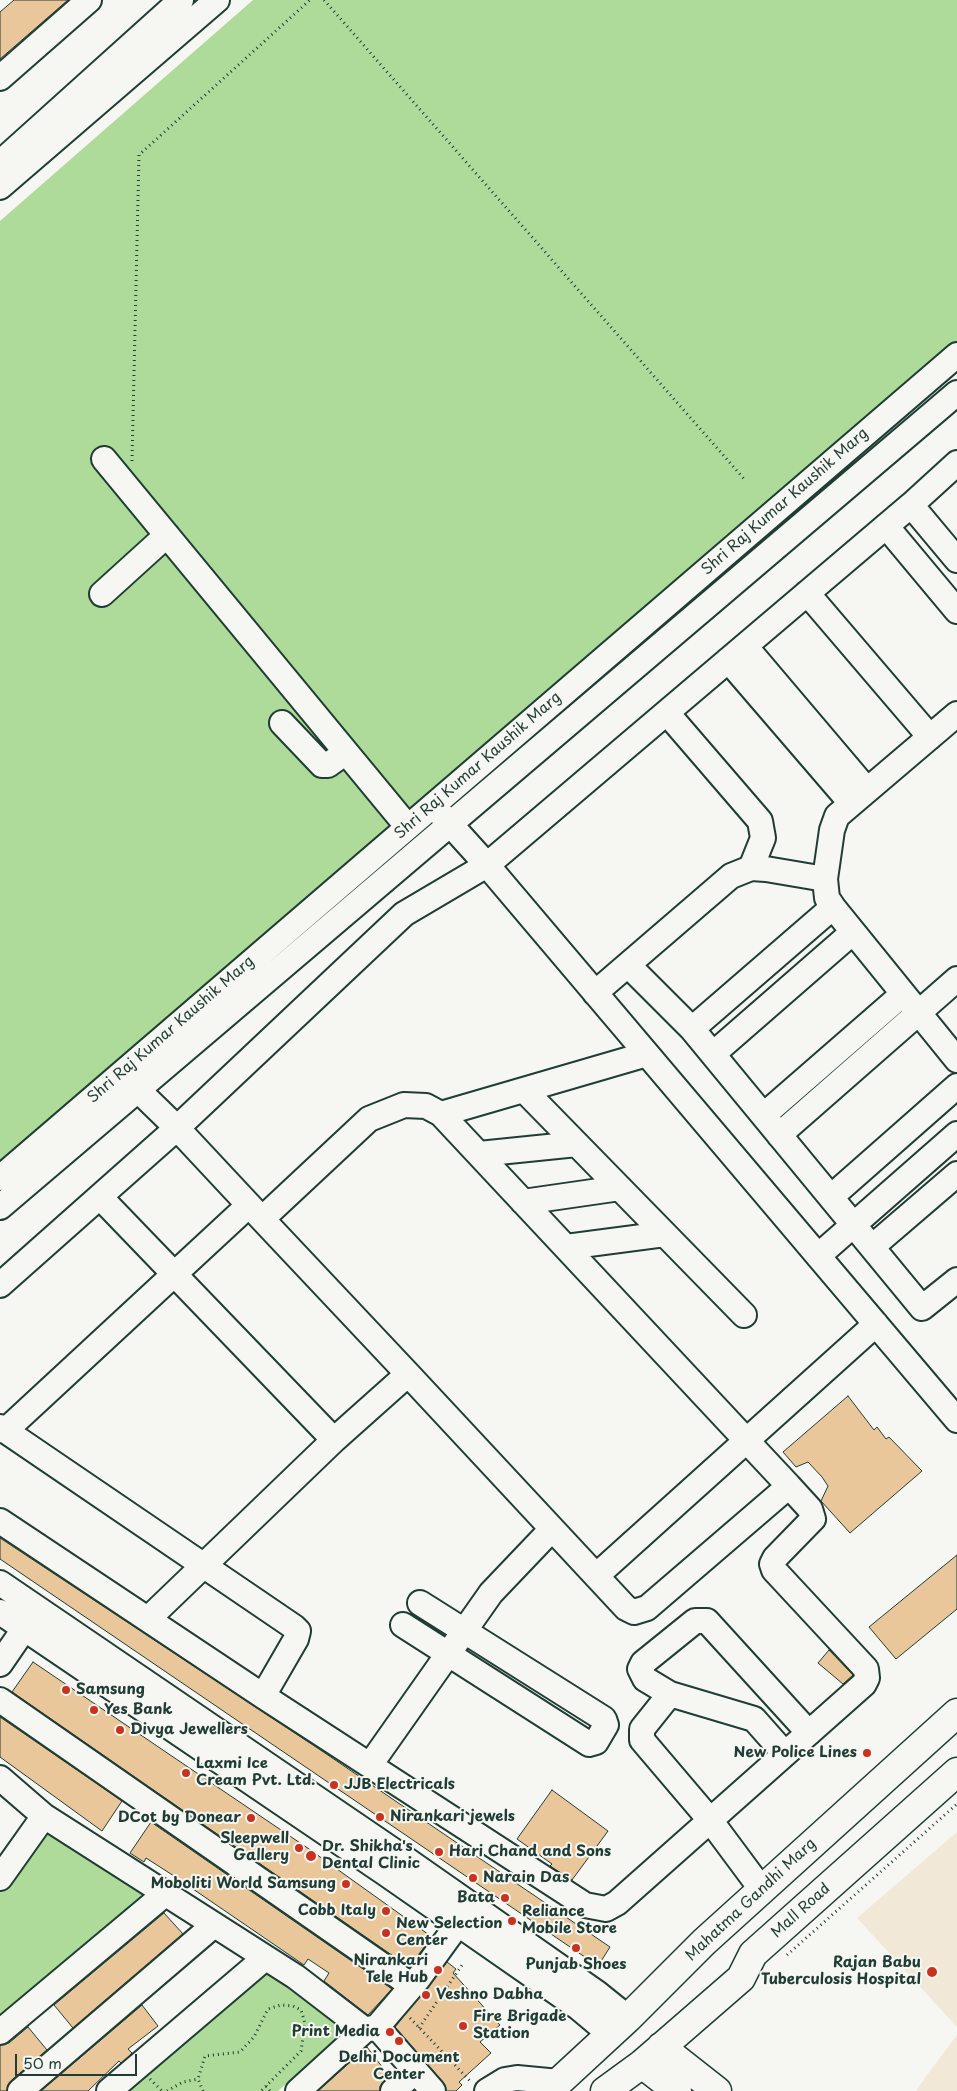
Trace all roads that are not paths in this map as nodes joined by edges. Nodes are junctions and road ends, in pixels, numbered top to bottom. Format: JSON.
{"nodes":[{"id":1,"x":88,"y":0,"type":"edge"},
{"id":2,"x":181,"y":0,"type":"edge"},
{"id":3,"x":217,"y":0,"type":"edge"},
{"id":4,"x":0,"y":78,"type":"edge"},
{"id":5,"x":0,"y":163,"type":"edge"},
{"id":6,"x":0,"y":187,"type":"edge"},
{"id":7,"x":957,"y":355,"type":"edge"},
{"id":8,"x":957,"y":394,"type":"edge"},
{"id":9,"x":868,"y":431,"type":"junction"},
{"id":10,"x":886,"y":454,"type":"junction"},
{"id":11,"x":104,"y":459,"type":"dead end"},
{"id":12,"x":957,"y":463,"type":"edge"},
{"id":13,"x":911,"y":505,"type":"junction"},
{"id":14,"x":886,"y":526,"type":"junction"},
{"id":15,"x":167,"y":535,"type":"junction"},
{"id":16,"x":957,"y":560,"type":"edge"},
{"id":17,"x":807,"y":593,"type":"junction"},
{"id":18,"x":102,"y":594,"type":"dead end"},
{"id":19,"x":957,"y":611,"type":"edge"},
{"id":20,"x":736,"y":653,"type":"junction"},
{"id":21,"x":306,"y":704,"type":"junction"},
{"id":22,"x":667,"y":713,"type":"junction"},
{"id":23,"x":956,"y":717,"type":"edge"},
{"id":24,"x":930,"y":737,"type":"junction"},
{"id":25,"x":346,"y":752,"type":"junction"},
{"id":26,"x":859,"y":796,"type":"junction"},
{"id":27,"x":433,"y":804,"type":"junction"},
{"id":28,"x":449,"y":824,"type":"junction"},
{"id":29,"x":408,"y":826,"type":"junction"},
{"id":30,"x":488,"y":866,"type":"junction"},
{"id":31,"x":751,"y":868,"type":"junction"},
{"id":32,"x":825,"y":879,"type":"junction"},
{"id":33,"x":833,"y":907,"type":"junction"},
{"id":34,"x":853,"y":932,"type":"junction"},
{"id":35,"x":628,"y":965,"type":"junction"},
{"id":36,"x":957,"y":979,"type":"edge"},
{"id":37,"x":595,"y":993,"type":"junction"},
{"id":38,"x":903,"y":994,"type":"junction"},
{"id":39,"x":918,"y":1012,"type":"junction"},
{"id":40,"x":692,"y":1029,"type":"junction"},
{"id":41,"x":647,"y":1054,"type":"junction"},
{"id":42,"x":713,"y":1054,"type":"junction"},
{"id":43,"x":957,"y":1060,"type":"edge"},
{"id":44,"x":957,"y":1086,"type":"edge"},
{"id":45,"x":137,"y":1089,"type":"junction"},
{"id":46,"x":524,"y":1090,"type":"junction"},
{"id":47,"x":441,"y":1114,"type":"junction"},
{"id":48,"x":764,"y":1116,"type":"junction"},
{"id":49,"x":177,"y":1128,"type":"junction"},
{"id":50,"x":957,"y":1134,"type":"edge"},
{"id":51,"x":779,"y":1135,"type":"junction"},
{"id":52,"x":577,"y":1144,"type":"junction"},
{"id":53,"x":479,"y":1154,"type":"junction"},
{"id":54,"x":957,"y":1174,"type":"edge"},
{"id":55,"x":0,"y":1178,"type":"edge"},
{"id":56,"x":620,"y":1188,"type":"junction"},
{"id":57,"x":100,"y":1197,"type":"junction"},
{"id":58,"x":831,"y":1197,"type":"junction"},
{"id":59,"x":2,"y":1202,"type":"edge"},
{"id":60,"x":523,"y":1202,"type":"junction"},
{"id":61,"x":255,"y":1212,"type":"junction"},
{"id":62,"x":854,"y":1225,"type":"junction"},
{"id":63,"x":665,"y":1234,"type":"junction"},
{"id":64,"x":566,"y":1247,"type":"junction"},
{"id":65,"x":872,"y":1247,"type":"junction"},
{"id":66,"x":818,"y":1256,"type":"junction"},
{"id":67,"x":174,"y":1274,"type":"junction"},
{"id":68,"x":957,"y":1280,"type":"edge"},
{"id":69,"x":0,"y":1285,"type":"edge"},
{"id":70,"x":744,"y":1315,"type":"dead end"},
{"id":71,"x":876,"y":1324,"type":"junction"},
{"id":72,"x":408,"y":1374,"type":"junction"},
{"id":73,"x":957,"y":1420,"type":"edge"},
{"id":74,"x":2,"y":1429,"type":"edge"},
{"id":75,"x":334,"y":1440,"type":"junction"},
{"id":76,"x":748,"y":1441,"type":"junction"},
{"id":77,"x":789,"y":1486,"type":"junction"},
{"id":78,"x":0,"y":1521,"type":"edge"},
{"id":79,"x":552,"y":1529,"type":"junction"},
{"id":80,"x":204,"y":1566,"type":"junction"},
{"id":81,"x":596,"y":1576,"type":"junction"},
{"id":82,"x":0,"y":1583,"type":"edge"},
{"id":83,"x":420,"y":1603,"type":"dead end"},
{"id":84,"x":38,"y":1608,"type":"junction"},
{"id":85,"x":0,"y":1612,"type":"edge"},
{"id":86,"x":148,"y":1619,"type":"junction"},
{"id":87,"x":403,"y":1625,"type":"dead end"},
{"id":88,"x":24,"y":1628,"type":"junction"},
{"id":89,"x":464,"y":1631,"type":"junction"},
{"id":90,"x":448,"y":1654,"type":"junction"},
{"id":91,"x":0,"y":1664,"type":"edge"},
{"id":92,"x":670,"y":1694,"type":"junction"},
{"id":93,"x":263,"y":1696,"type":"junction"},
{"id":94,"x":0,"y":1700,"type":"edge"},
{"id":95,"x":957,"y":1713,"type":"edge"},
{"id":96,"x":606,"y":1720,"type":"junction"},
{"id":97,"x":808,"y":1733,"type":"junction"},
{"id":98,"x":640,"y":1734,"type":"junction"},
{"id":99,"x":785,"y":1754,"type":"junction"},
{"id":100,"x":370,"y":1766,"type":"junction"},
{"id":101,"x":957,"y":1772,"type":"edge"},
{"id":102,"x":0,"y":1778,"type":"edge"},
{"id":103,"x":44,"y":1816,"type":"junction"},
{"id":104,"x":710,"y":1820,"type":"junction"},
{"id":105,"x":0,"y":1878,"type":"edge"},
{"id":106,"x":762,"y":1890,"type":"junction"},
{"id":107,"x":166,"y":1893,"type":"junction"},
{"id":108,"x":458,"y":1924,"type":"junction"},
{"id":109,"x":214,"y":1925,"type":"junction"},
{"id":110,"x":265,"y":1958,"type":"junction"},
{"id":111,"x":412,"y":1986,"type":"junction"},
{"id":112,"x":619,"y":2026,"type":"junction"},
{"id":113,"x":371,"y":2029,"type":"junction"},
{"id":114,"x":0,"y":2032,"type":"edge"},
{"id":115,"x":652,"y":2056,"type":"junction"},
{"id":116,"x":416,"y":2071,"type":"junction"},
{"id":117,"x":554,"y":2086,"type":"edge"},
{"id":118,"x":480,"y":2088,"type":"edge"},
{"id":119,"x":20,"y":2091,"type":"edge"},
{"id":120,"x":109,"y":2091,"type":"edge"},
{"id":121,"x":298,"y":2091,"type":"edge"},
{"id":122,"x":393,"y":2091,"type":"edge"},
{"id":123,"x":434,"y":2091,"type":"edge"},
{"id":124,"x":605,"y":2091,"type":"edge"},
{"id":125,"x":677,"y":2091,"type":"edge"},
{"id":126,"x":718,"y":2091,"type":"edge"}],
"edges":[{"from":1,"to":4,"type":"street"},
{"from":2,"to":5,"type":"street"},
{"from":3,"to":6,"type":"street"},
{"from":7,"to":9,"type":"street","name":"Shri Raj Kumar Kaushik Marg"},
{"from":8,"to":10,"type":"street","name":"Shri Raj Kumar Kaushik Marg"},
{"from":9,"to":10,"type":"street"},
{"from":9,"to":27,"type":"street","name":"Shri Raj Kumar Kaushik Marg"},
{"from":10,"to":28,"type":"street","name":"Shri Raj Kumar Kaushik Marg"},
{"from":11,"to":15,"type":"street"},
{"from":12,"to":13,"type":"street"},
{"from":13,"to":14,"type":"street"},
{"from":13,"to":16,"type":"street"},
{"from":14,"to":17,"type":"street"},
{"from":14,"to":19,"type":"street"},
{"from":15,"to":18,"type":"street"},
{"from":15,"to":21,"type":"street"},
{"from":17,"to":20,"type":"street"},
{"from":17,"to":24,"type":"street"},
{"from":20,"to":22,"type":"street"},
{"from":20,"to":26,"type":"street"},
{"from":21,"to":25,"type":"street"},
{"from":21,"to":25,"type":"street"},
{"from":22,"to":30,"type":"street"},
{"from":22,"to":31,"type":"street"},
{"from":23,"to":24,"type":"street"},
{"from":24,"to":26,"type":"street"},
{"from":25,"to":29,"type":"street"},
{"from":26,"to":32,"type":"street"},
{"from":27,"to":28,"type":"street"},
{"from":27,"to":29,"type":"street","name":"Shri Raj Kumar Kaushik Marg"},
{"from":28,"to":30,"type":"street"},
{"from":28,"to":45,"type":"street","name":"Shri Raj Kumar Kaushik Marg"},
{"from":29,"to":55,"type":"street","name":"Shri Raj Kumar Kaushik Marg"},
{"from":30,"to":37,"type":"street"},
{"from":30,"to":49,"type":"street"},
{"from":31,"to":32,"type":"street"},
{"from":31,"to":35,"type":"street"},
{"from":32,"to":33,"type":"street"},
{"from":33,"to":34,"type":"street"},
{"from":33,"to":40,"type":"street"},
{"from":34,"to":38,"type":"street"},
{"from":34,"to":42,"type":"street"},
{"from":35,"to":37,"type":"street"},
{"from":35,"to":40,"type":"street"},
{"from":36,"to":39,"type":"street"},
{"from":37,"to":41,"type":"street"},
{"from":38,"to":39,"type":"street"},
{"from":38,"to":48,"type":"street"},
{"from":39,"to":43,"type":"street"},
{"from":39,"to":51,"type":"street"},
{"from":40,"to":42,"type":"street"},
{"from":41,"to":46,"type":"street"},
{"from":41,"to":66,"type":"street"},
{"from":42,"to":48,"type":"street"},
{"from":44,"to":58,"type":"street"},
{"from":45,"to":49,"type":"street"},
{"from":45,"to":59,"type":"street","name":"Shri Raj Kumar Kaushik Marg"},
{"from":46,"to":47,"type":"street"},
{"from":46,"to":52,"type":"street"},
{"from":47,"to":53,"type":"street"},
{"from":47,"to":61,"type":"street"},
{"from":48,"to":51,"type":"street"},
{"from":49,"to":57,"type":"street"},
{"from":49,"to":61,"type":"street"},
{"from":50,"to":62,"type":"street"},
{"from":51,"to":58,"type":"street"},
{"from":52,"to":53,"type":"street"},
{"from":52,"to":56,"type":"street"},
{"from":53,"to":60,"type":"street"},
{"from":54,"to":65,"type":"street"},
{"from":56,"to":60,"type":"street"},
{"from":56,"to":63,"type":"street"},
{"from":57,"to":67,"type":"street"},
{"from":57,"to":69,"type":"street"},
{"from":58,"to":62,"type":"street"},
{"from":60,"to":64,"type":"street"},
{"from":61,"to":67,"type":"street"},
{"from":61,"to":72,"type":"street"},
{"from":62,"to":65,"type":"street"},
{"from":62,"to":66,"type":"street"},
{"from":63,"to":64,"type":"street"},
{"from":63,"to":70,"type":"street"},
{"from":64,"to":76,"type":"street"},
{"from":65,"to":68,"type":"street"},
{"from":66,"to":71,"type":"street"},
{"from":67,"to":74,"type":"street"},
{"from":67,"to":75,"type":"street"},
{"from":71,"to":73,"type":"street"},
{"from":71,"to":76,"type":"street"},
{"from":72,"to":75,"type":"street"},
{"from":72,"to":79,"type":"street"},
{"from":74,"to":80,"type":"street"},
{"from":75,"to":80,"type":"street"},
{"from":76,"to":77,"type":"street"},
{"from":76,"to":81,"type":"street"},
{"from":77,"to":81,"type":"street"},
{"from":77,"to":97,"type":"street"},
{"from":78,"to":86,"type":"street"},
{"from":79,"to":81,"type":"street"},
{"from":79,"to":89,"type":"street"},
{"from":80,"to":86,"type":"street"},
{"from":80,"to":93,"type":"street"},
{"from":82,"to":84,"type":"street"},
{"from":83,"to":89,"type":"street"},
{"from":84,"to":88,"type":"street"},
{"from":84,"to":112,"type":"street"},
{"from":85,"to":88,"type":"street"},
{"from":86,"to":93,"type":"street"},
{"from":87,"to":90,"type":"street"},
{"from":88,"to":91,"type":"street"},
{"from":88,"to":108,"type":"street"},
{"from":89,"to":90,"type":"street"},
{"from":89,"to":96,"type":"street"},
{"from":90,"to":96,"type":"street"},
{"from":90,"to":100,"type":"street"},
{"from":92,"to":97,"type":"street"},
{"from":92,"to":98,"type":"street"},
{"from":92,"to":99,"type":"street"},
{"from":93,"to":100,"type":"street"},
{"from":94,"to":111,"type":"street"},
{"from":95,"to":106,"type":"main road","name":"Mahatma Gandhi Marg"},
{"from":96,"to":98,"type":"street"},
{"from":97,"to":99,"type":"street"},
{"from":98,"to":104,"type":"street"},
{"from":99,"to":104,"type":"street"},
{"from":100,"to":104,"type":"street"},
{"from":101,"to":115,"type":"main road","name":"Mall Road"},
{"from":102,"to":103,"type":"street"},
{"from":103,"to":105,"type":"street"},
{"from":103,"to":107,"type":"street"},
{"from":104,"to":106,"type":"street"},
{"from":106,"to":112,"type":"main road","name":"Mahatma Gandhi Marg"},
{"from":107,"to":109,"type":"street"},
{"from":107,"to":114,"type":"street"},
{"from":108,"to":111,"type":"street"},
{"from":108,"to":112,"type":"street"},
{"from":109,"to":110,"type":"street"},
{"from":109,"to":119,"type":"street"},
{"from":110,"to":113,"type":"street"},
{"from":110,"to":120,"type":"street"},
{"from":111,"to":113,"type":"street"},
{"from":112,"to":117,"type":"main road","name":"Mahatma Gandhi Marg"},
{"from":113,"to":116,"type":"street"},
{"from":113,"to":121,"type":"street"},
{"from":115,"to":124,"type":"main road","name":"Mall Road"},
{"from":115,"to":125,"type":"main road"},
{"from":115,"to":126,"type":"main road"},
{"from":116,"to":122,"type":"street"},
{"from":116,"to":123,"type":"street"},
{"from":117,"to":118,"type":"street"}]}
